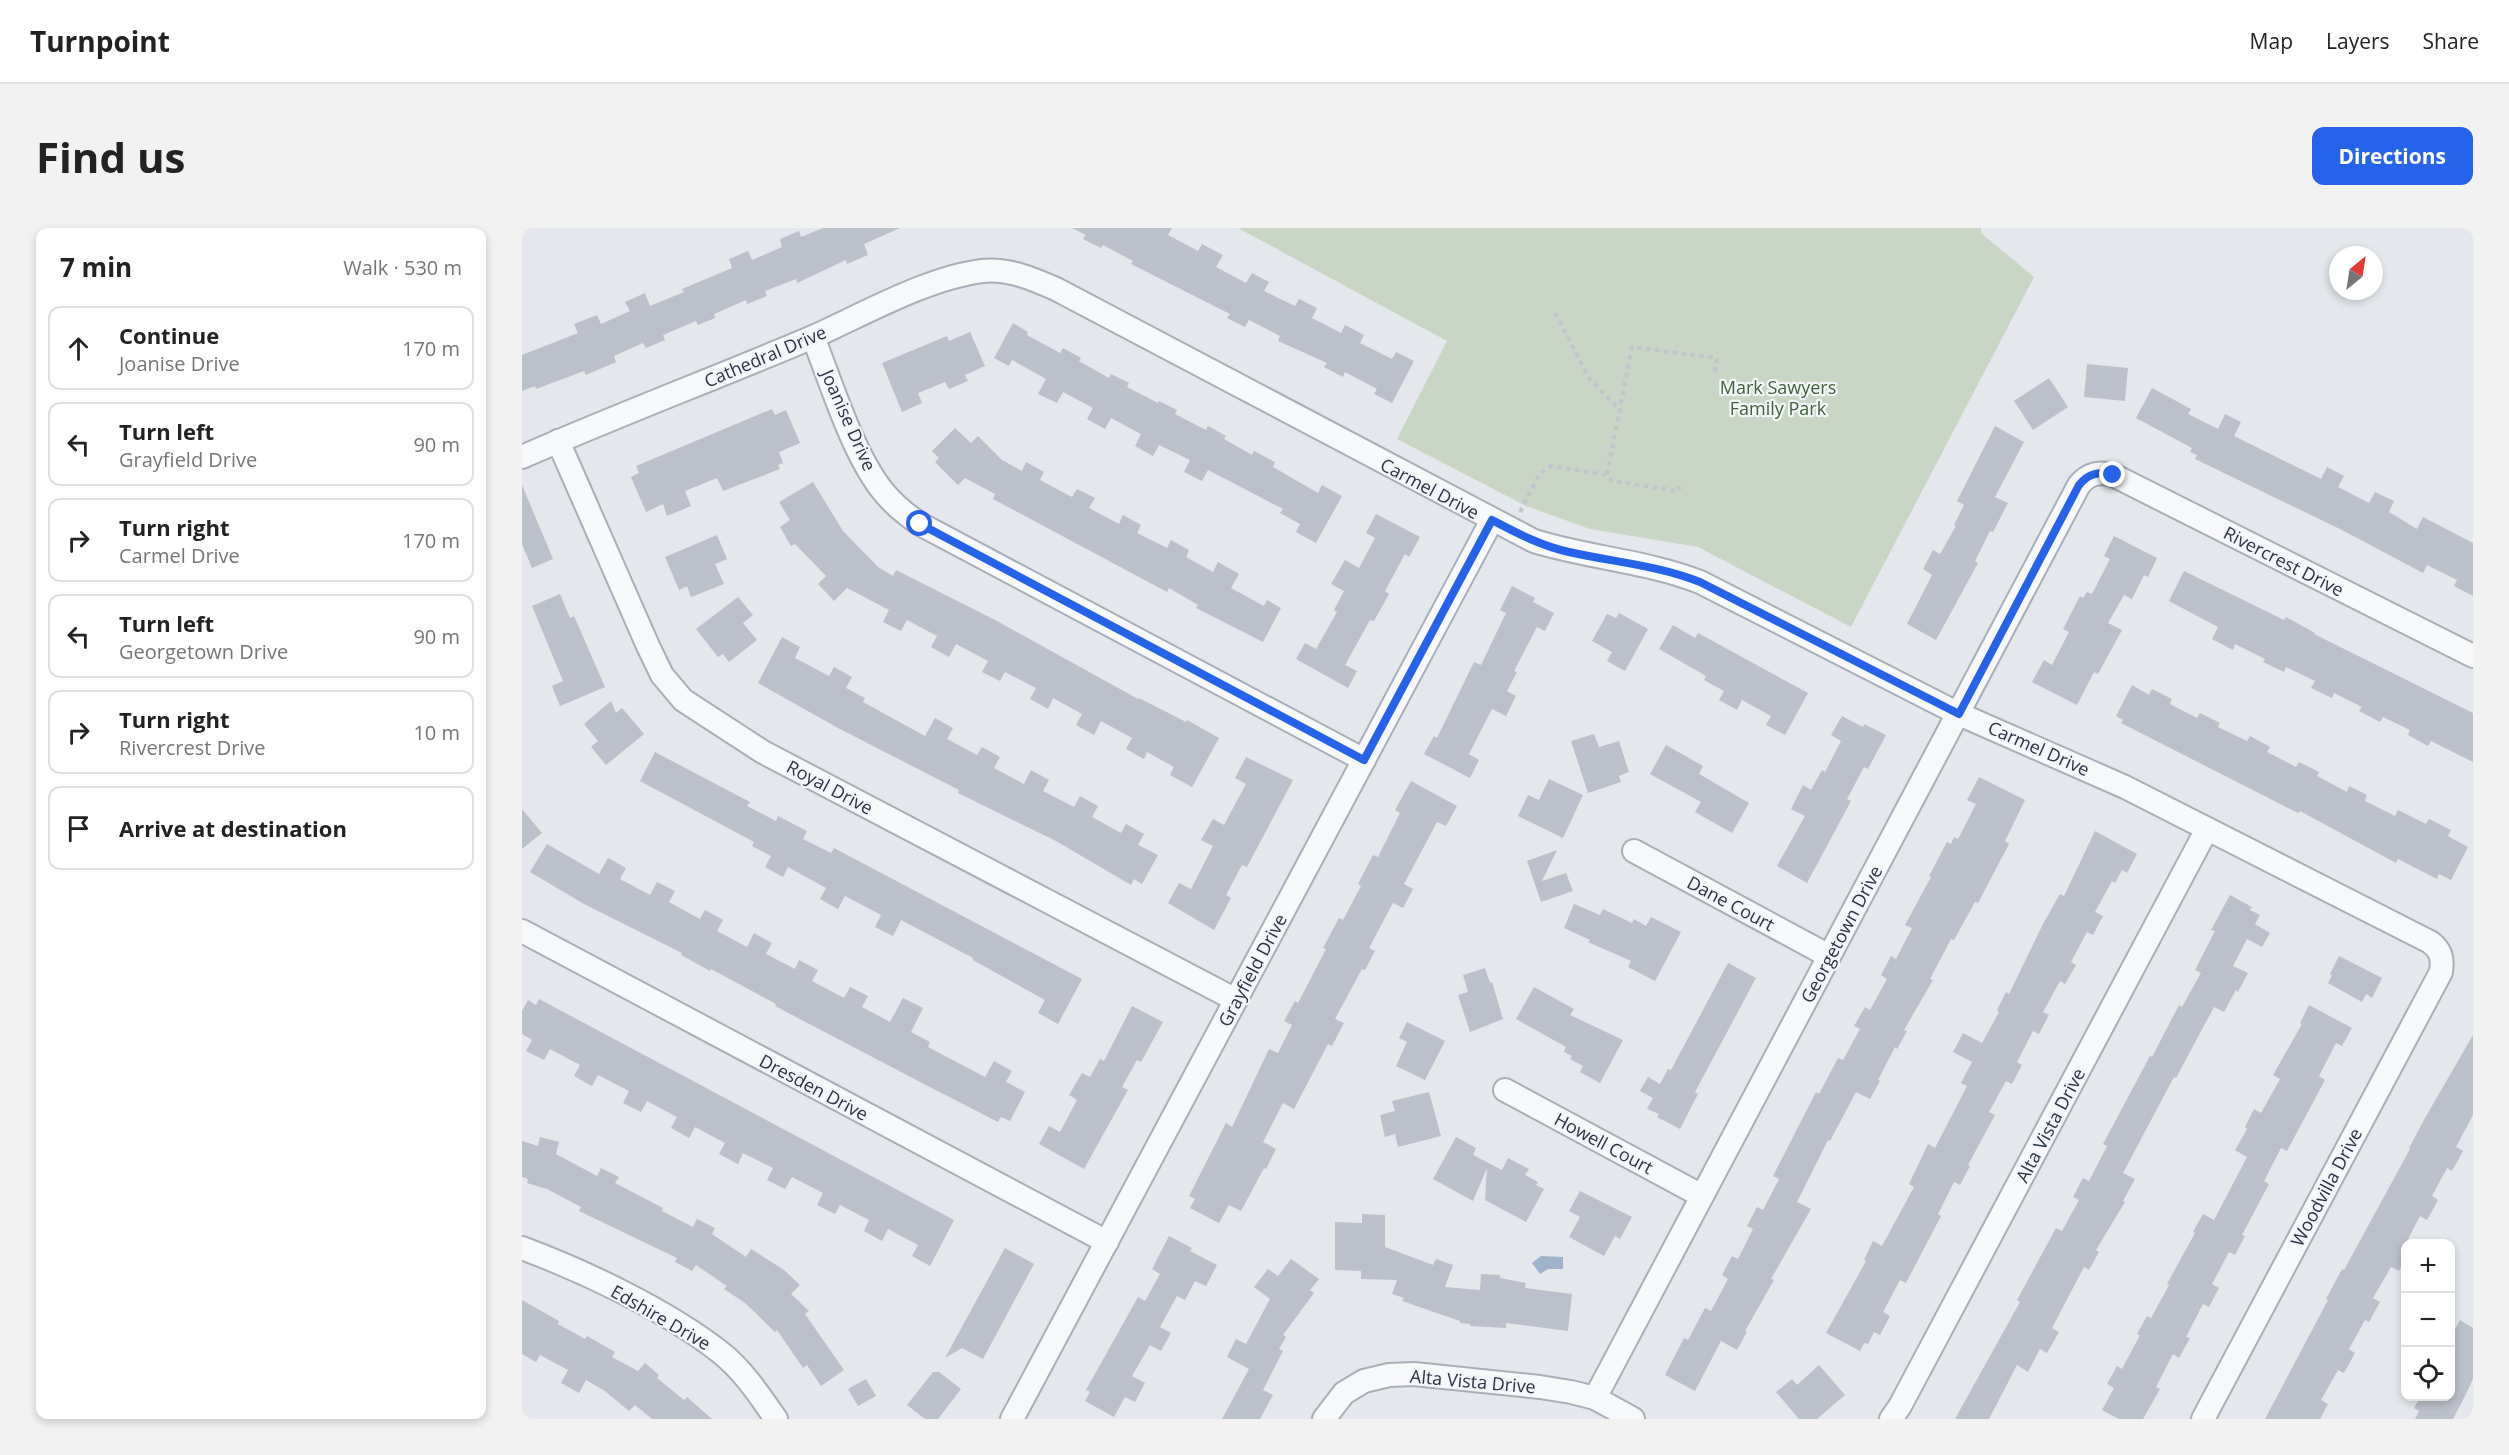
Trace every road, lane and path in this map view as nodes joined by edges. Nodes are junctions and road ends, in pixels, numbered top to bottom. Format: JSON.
{"nodes":[{"id":1,"x":1012,"y":272,"type":"joint"},
{"id":2,"x":1555,"y":313,"type":"dead end"},
{"id":3,"x":813,"y":337,"type":"junction"},
{"id":4,"x":1715,"y":372,"type":"dead end"},
{"id":5,"x":1620,"y":410,"type":"junction"},
{"id":6,"x":558,"y":441,"type":"junction"},
{"id":7,"x":522,"y":457,"type":"edge"},
{"id":8,"x":2093,"y":474,"type":"joint"},
{"id":9,"x":1607,"y":475,"type":"junction"},
{"id":10,"x":1679,"y":486,"type":"dead end"},
{"id":11,"x":1519,"y":516,"type":"dead end"},
{"id":12,"x":1492,"y":520,"type":"junction"},
{"id":13,"x":2473,"y":656,"type":"edge"},
{"id":14,"x":1959,"y":714,"type":"junction"},
{"id":15,"x":1364,"y":760,"type":"junction"},
{"id":16,"x":2207,"y":829,"type":"junction"},
{"id":17,"x":1634,"y":851,"type":"dead end"},
{"id":18,"x":522,"y":931,"type":"edge"},
{"id":19,"x":2441,"y":953,"type":"joint"},
{"id":20,"x":1829,"y":956,"type":"junction"},
{"id":21,"x":1236,"y":1000,"type":"junction"},
{"id":22,"x":1506,"y":1090,"type":"dead end"},
{"id":23,"x":1702,"y":1196,"type":"junction"},
{"id":24,"x":1107,"y":1242,"type":"junction"},
{"id":25,"x":522,"y":1248,"type":"edge"},
{"id":26,"x":1595,"y":1398,"type":"junction"},
{"id":27,"x":776,"y":1419,"type":"edge"},
{"id":28,"x":1012,"y":1419,"type":"edge"},
{"id":29,"x":1324,"y":1419,"type":"edge"},
{"id":30,"x":1633,"y":1419,"type":"edge"},
{"id":31,"x":1891,"y":1419,"type":"edge"},
{"id":32,"x":2202,"y":1419,"type":"edge"}],
"edges":[{"from":1,"to":3,"type":"street","name":"Cathedral Drive"},
{"from":1,"to":12,"type":"street","name":"Carmel Drive"},
{"from":2,"to":5,"type":"path"},
{"from":3,"to":6,"type":"street","name":"Cathedral Drive"},
{"from":3,"to":15,"type":"street","name":"Joanise Drive"},
{"from":4,"to":5,"type":"path"},
{"from":5,"to":9,"type":"path"},
{"from":6,"to":7,"type":"street","name":"Cathedral Drive"},
{"from":6,"to":21,"type":"street","name":"Royal Drive"},
{"from":8,"to":13,"type":"street","name":"Rivercrest Drive"},
{"from":8,"to":14,"type":"street","name":"Georgetown Drive"},
{"from":9,"to":10,"type":"path"},
{"from":9,"to":11,"type":"path"},
{"from":12,"to":14,"type":"street","name":"Carmel Drive"},
{"from":12,"to":15,"type":"street","name":"Grayfield Drive"},
{"from":14,"to":16,"type":"street","name":"Carmel Drive"},
{"from":14,"to":20,"type":"street","name":"Georgetown Drive"},
{"from":15,"to":21,"type":"street","name":"Grayfield Drive"},
{"from":16,"to":19,"type":"street","name":"Carmel Drive"},
{"from":16,"to":31,"type":"street","name":"Alta Vista Drive"},
{"from":17,"to":20,"type":"street","name":"Dane Court"},
{"from":18,"to":24,"type":"street","name":"Dresden Drive"},
{"from":19,"to":32,"type":"street","name":"Woodvilla Drive"},
{"from":20,"to":23,"type":"street","name":"Georgetown Drive"},
{"from":21,"to":24,"type":"street","name":"Grayfield Drive"},
{"from":22,"to":23,"type":"street","name":"Howell Court"},
{"from":23,"to":26,"type":"street","name":"Georgetown Drive"},
{"from":24,"to":28,"type":"street","name":"Grayfield Drive"},
{"from":25,"to":27,"type":"street","name":"Edshire Drive"},
{"from":26,"to":29,"type":"street","name":"Alta Vista Drive"},
{"from":26,"to":30,"type":"street","name":"Alta Vista Drive"}]}
